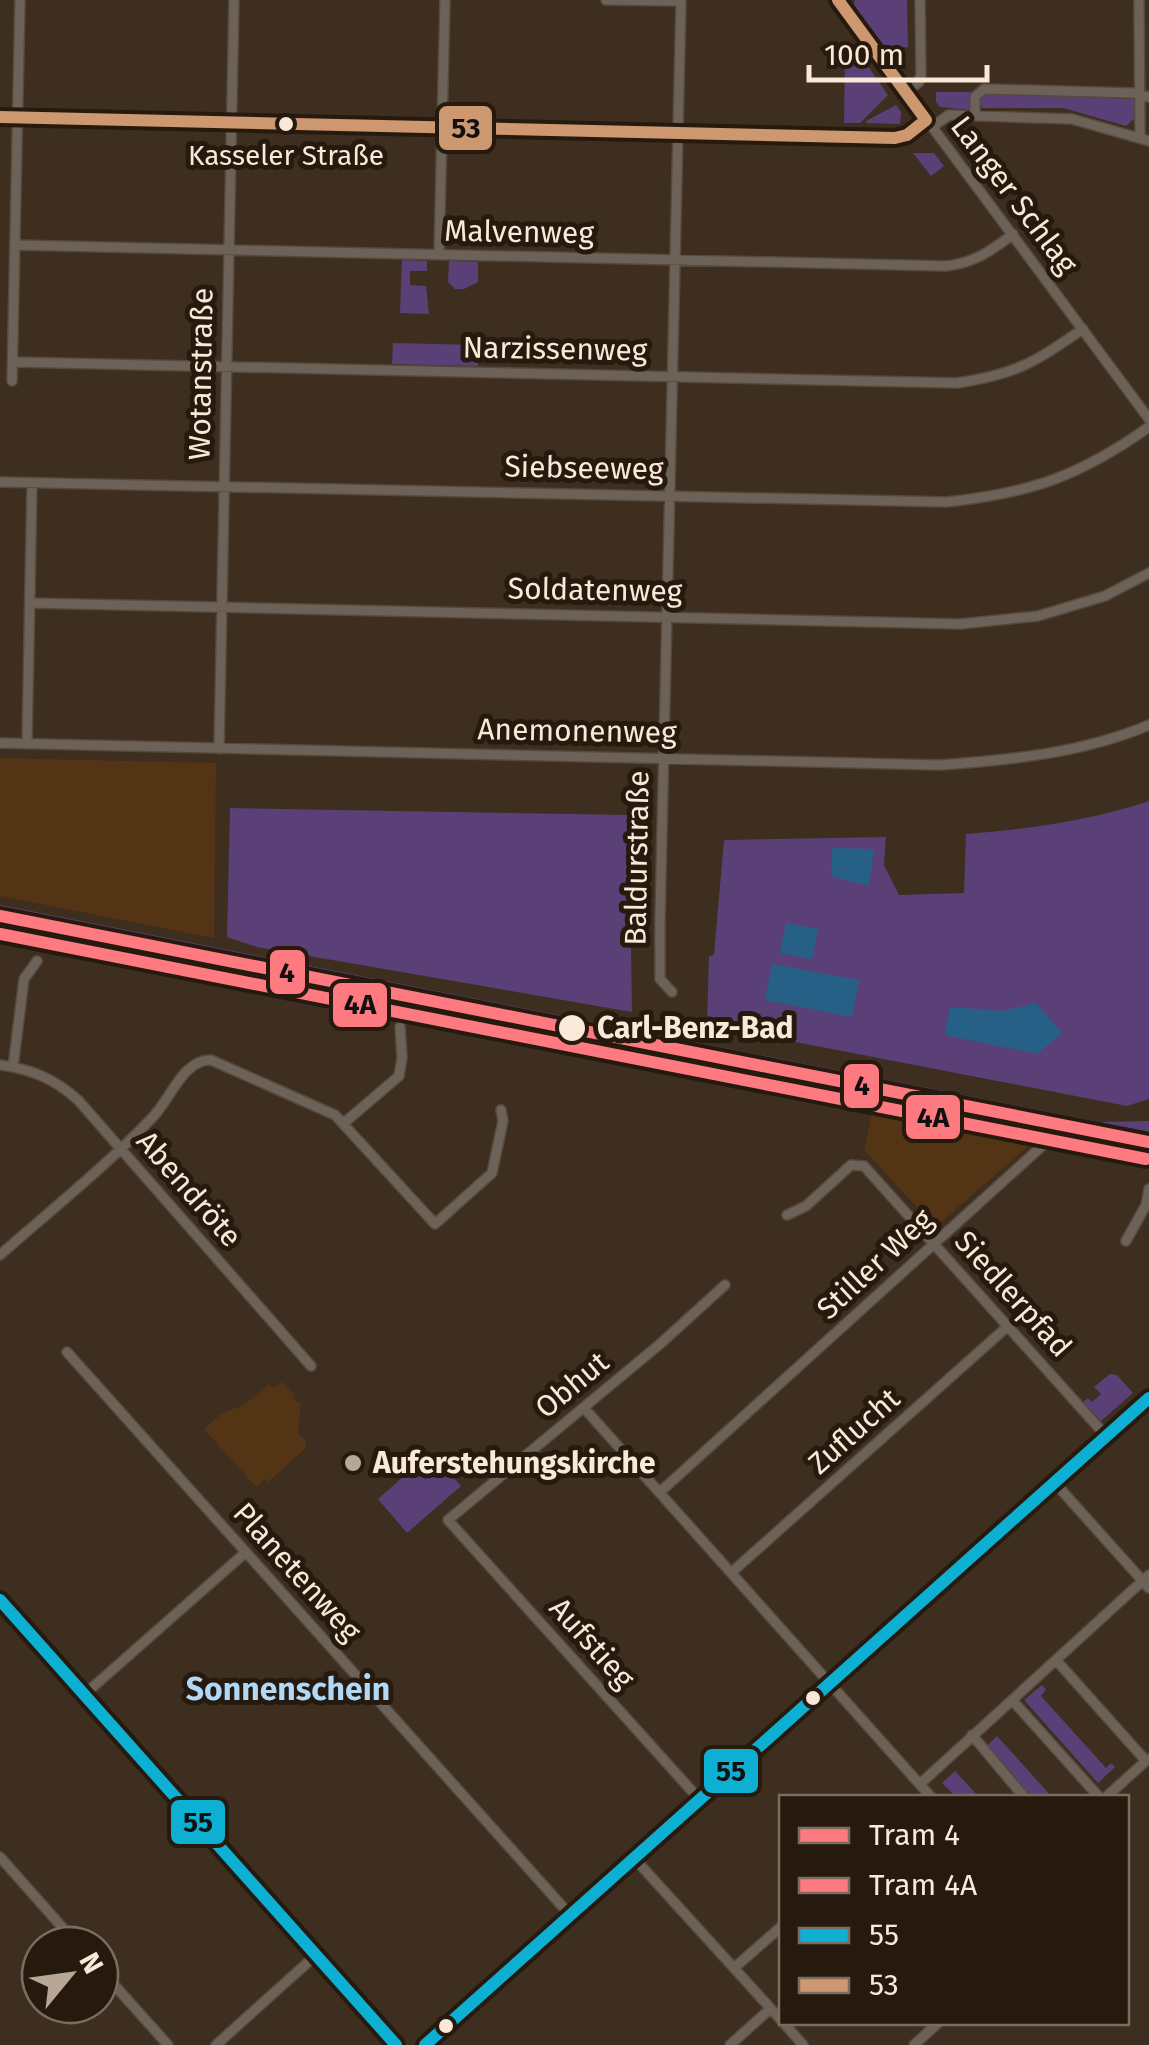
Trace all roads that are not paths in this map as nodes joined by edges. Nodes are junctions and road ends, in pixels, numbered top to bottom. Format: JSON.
{"nodes":[{"id":1,"x":20,"y":0,"type":"edge"},
{"id":2,"x":234,"y":0,"type":"edge"},
{"id":3,"x":445,"y":0,"type":"edge"},
{"id":4,"x":606,"y":0,"type":"edge"},
{"id":5,"x":838,"y":0,"type":"edge"},
{"id":6,"x":920,"y":0,"type":"edge"},
{"id":7,"x":1139,"y":0,"type":"edge"},
{"id":8,"x":681,"y":1,"type":"edge"},
{"id":9,"x":906,"y":92,"type":"junction"},
{"id":10,"x":1144,"y":96,"type":"edge"},
{"id":11,"x":975,"y":115,"type":"junction"},
{"id":12,"x":0,"y":117,"type":"edge"},
{"id":13,"x":18,"y":118,"type":"junction"},
{"id":14,"x":231,"y":122,"type":"junction"},
{"id":15,"x":929,"y":124,"type":"junction"},
{"id":16,"x":442,"y":127,"type":"junction"},
{"id":17,"x":678,"y":132,"type":"junction"},
{"id":18,"x":1144,"y":139,"type":"edge"},
{"id":19,"x":1013,"y":234,"type":"junction"},
{"id":20,"x":15,"y":245,"type":"junction"},
{"id":21,"x":227,"y":250,"type":"junction"},
{"id":22,"x":439,"y":255,"type":"junction"},
{"id":23,"x":675,"y":260,"type":"junction"},
{"id":24,"x":1083,"y":329,"type":"junction"},
{"id":25,"x":13,"y":362,"type":"junction"},
{"id":26,"x":226,"y":367,"type":"junction"},
{"id":27,"x":673,"y":377,"type":"junction"},
{"id":28,"x":12,"y":381,"type":"dead end"},
{"id":29,"x":1149,"y":423,"type":"edge"},
{"id":30,"x":0,"y":482,"type":"edge"},
{"id":31,"x":32,"y":483,"type":"junction"},
{"id":32,"x":224,"y":485,"type":"junction"},
{"id":33,"x":670,"y":496,"type":"junction"},
{"id":34,"x":1149,"y":573,"type":"edge"},
{"id":35,"x":30,"y":603,"type":"junction"},
{"id":36,"x":222,"y":606,"type":"junction"},
{"id":37,"x":668,"y":617,"type":"junction"},
{"id":38,"x":1149,"y":725,"type":"edge"},
{"id":39,"x":0,"y":744,"type":"edge"},
{"id":40,"x":27,"y":744,"type":"junction"},
{"id":41,"x":218,"y":749,"type":"junction"},
{"id":42,"x":663,"y":758,"type":"junction"},
{"id":43,"x":37,"y":961,"type":"dead end"},
{"id":44,"x":672,"y":992,"type":"dead end"},
{"id":45,"x":400,"y":1027,"type":"dead end"},
{"id":46,"x":0,"y":1065,"type":"edge"},
{"id":47,"x":13,"y":1067,"type":"junction"},
{"id":48,"x":501,"y":1110,"type":"dead end"},
{"id":49,"x":344,"y":1122,"type":"junction"},
{"id":50,"x":120,"y":1149,"type":"junction"},
{"id":51,"x":1149,"y":1154,"type":"edge"},
{"id":52,"x":1149,"y":1189,"type":"edge"},
{"id":53,"x":787,"y":1214,"type":"dead end"},
{"id":54,"x":1126,"y":1241,"type":"dead end"},
{"id":55,"x":935,"y":1244,"type":"junction"},
{"id":56,"x":0,"y":1256,"type":"edge"},
{"id":57,"x":725,"y":1285,"type":"dead end"},
{"id":58,"x":1008,"y":1326,"type":"junction"},
{"id":59,"x":67,"y":1352,"type":"dead end"},
{"id":60,"x":311,"y":1366,"type":"dead end"},
{"id":61,"x":1149,"y":1398,"type":"edge"},
{"id":62,"x":584,"y":1408,"type":"junction"},
{"id":63,"x":1107,"y":1437,"type":"junction"},
{"id":64,"x":1055,"y":1483,"type":"junction"},
{"id":65,"x":660,"y":1492,"type":"junction"},
{"id":66,"x":448,"y":1520,"type":"joint"},
{"id":67,"x":246,"y":1552,"type":"junction"},
{"id":68,"x":732,"y":1572,"type":"junction"},
{"id":69,"x":1147,"y":1581,"type":"edge"},
{"id":70,"x":0,"y":1600,"type":"edge"},
{"id":71,"x":1056,"y":1660,"type":"junction"},
{"id":72,"x":831,"y":1683,"type":"junction"},
{"id":73,"x":85,"y":1694,"type":"junction"},
{"id":74,"x":1012,"y":1700,"type":"junction"},
{"id":75,"x":972,"y":1736,"type":"junction"},
{"id":76,"x":1148,"y":1760,"type":"edge"},
{"id":77,"x":920,"y":1784,"type":"junction"},
{"id":78,"x":929,"y":1795,"type":"edge"},
{"id":79,"x":1022,"y":1795,"type":"edge"},
{"id":80,"x":1099,"y":1795,"type":"edge"},
{"id":81,"x":1106,"y":1795,"type":"edge"},
{"id":82,"x":700,"y":1800,"type":"junction"},
{"id":83,"x":0,"y":1857,"type":"edge"},
{"id":84,"x":634,"y":1858,"type":"junction"},
{"id":85,"x":570,"y":1915,"type":"junction"},
{"id":86,"x":60,"y":1925,"type":"edge"},
{"id":87,"x":779,"y":1929,"type":"edge"},
{"id":88,"x":316,"y":1955,"type":"junction"},
{"id":89,"x":734,"y":1968,"type":"junction"},
{"id":90,"x":120,"y":1991,"type":"edge"},
{"id":91,"x":770,"y":2009,"type":"junction"},
{"id":92,"x":779,"y":2019,"type":"edge"},
{"id":93,"x":785,"y":2025,"type":"edge"},
{"id":94,"x":936,"y":2025,"type":"edge"},
{"id":95,"x":168,"y":2045,"type":"edge"},
{"id":96,"x":216,"y":2045,"type":"edge"},
{"id":97,"x":396,"y":2045,"type":"edge"},
{"id":98,"x":424,"y":2045,"type":"edge"},
{"id":99,"x":730,"y":2045,"type":"edge"},
{"id":100,"x":803,"y":2045,"type":"edge"},
{"id":101,"x":914,"y":2045,"type":"edge"}],
"edges":[{"from":1,"to":13,"type":"street"},
{"from":2,"to":14,"type":"street","name":"Wotanstraße"},
{"from":3,"to":16,"type":"street"},
{"from":4,"to":8,"type":"street"},
{"from":5,"to":9,"type":"street","name":"Langer Schlag"},
{"from":6,"to":9,"type":"street"},
{"from":7,"to":10,"type":"street"},
{"from":8,"to":17,"type":"street","name":"Baldurstraße"},
{"from":9,"to":15,"type":"street","name":"Langer Schlag"},
{"from":10,"to":11,"type":"street"},
{"from":10,"to":18,"type":"street"},
{"from":11,"to":15,"type":"street"},
{"from":11,"to":18,"type":"street"},
{"from":12,"to":13,"type":"street"},
{"from":13,"to":14,"type":"street"},
{"from":13,"to":20,"type":"street"},
{"from":14,"to":16,"type":"street"},
{"from":14,"to":21,"type":"street","name":"Wotanstraße"},
{"from":15,"to":17,"type":"street"},
{"from":15,"to":19,"type":"street","name":"Langer Schlag"},
{"from":16,"to":17,"type":"street"},
{"from":16,"to":22,"type":"street"},
{"from":17,"to":23,"type":"street","name":"Baldurstraße"},
{"from":19,"to":23,"type":"street","name":"Malvenweg"},
{"from":19,"to":24,"type":"street","name":"Langer Schlag"},
{"from":20,"to":21,"type":"street","name":"Malvenweg"},
{"from":20,"to":25,"type":"street"},
{"from":21,"to":22,"type":"street","name":"Malvenweg"},
{"from":21,"to":26,"type":"street","name":"Wotanstraße"},
{"from":22,"to":23,"type":"street","name":"Malvenweg"},
{"from":23,"to":27,"type":"street","name":"Baldurstraße"},
{"from":24,"to":27,"type":"street","name":"Narzissenweg"},
{"from":24,"to":29,"type":"street","name":"Langer Schlag"},
{"from":25,"to":26,"type":"street","name":"Narzissenweg"},
{"from":25,"to":28,"type":"street"},
{"from":26,"to":27,"type":"street","name":"Narzissenweg"},
{"from":26,"to":32,"type":"street","name":"Wotanstraße"},
{"from":27,"to":33,"type":"street","name":"Baldurstraße"},
{"from":29,"to":33,"type":"street","name":"Siebseeweg"},
{"from":30,"to":31,"type":"street","name":"Siebseeweg"},
{"from":31,"to":32,"type":"street","name":"Siebseeweg"},
{"from":31,"to":35,"type":"street"},
{"from":32,"to":33,"type":"street","name":"Siebseeweg"},
{"from":32,"to":36,"type":"street","name":"Wotanstraße"},
{"from":33,"to":37,"type":"street","name":"Baldurstraße"},
{"from":34,"to":37,"type":"street","name":"Soldatenweg"},
{"from":35,"to":36,"type":"street","name":"Soldatenweg"},
{"from":35,"to":40,"type":"street"},
{"from":36,"to":37,"type":"street","name":"Soldatenweg"},
{"from":36,"to":41,"type":"street","name":"Wotanstraße"},
{"from":37,"to":42,"type":"street","name":"Baldurstraße"},
{"from":38,"to":42,"type":"street","name":"Anemonenweg"},
{"from":39,"to":40,"type":"street","name":"Anemonenweg"},
{"from":40,"to":41,"type":"street","name":"Anemonenweg"},
{"from":41,"to":42,"type":"street","name":"Anemonenweg"},
{"from":42,"to":44,"type":"street","name":"Baldurstraße"},
{"from":43,"to":47,"type":"street"},
{"from":45,"to":49,"type":"street"},
{"from":46,"to":47,"type":"street","name":"Abendröte"},
{"from":47,"to":50,"type":"street","name":"Abendröte"},
{"from":48,"to":49,"type":"street"},
{"from":49,"to":50,"type":"street"},
{"from":50,"to":56,"type":"street"},
{"from":50,"to":60,"type":"street","name":"Abendröte"},
{"from":51,"to":55,"type":"street","name":"Stiller Weg"},
{"from":52,"to":54,"type":"street"},
{"from":53,"to":55,"type":"street","name":"Siedlerpfad"},
{"from":55,"to":58,"type":"street","name":"Siedlerpfad"},
{"from":55,"to":65,"type":"street","name":"Stiller Weg"},
{"from":57,"to":62,"type":"street","name":"Obhut"},
{"from":58,"to":63,"type":"street","name":"Siedlerpfad"},
{"from":58,"to":68,"type":"street","name":"Zuflucht"},
{"from":59,"to":67,"type":"street","name":"Planetenweg"},
{"from":61,"to":63,"type":"street"},
{"from":62,"to":65,"type":"street"},
{"from":62,"to":66,"type":"street","name":"Obhut"},
{"from":63,"to":64,"type":"street"},
{"from":64,"to":69,"type":"street"},
{"from":64,"to":72,"type":"street"},
{"from":65,"to":68,"type":"street"},
{"from":66,"to":82,"type":"street","name":"Aufstieg"},
{"from":67,"to":73,"type":"street"},
{"from":67,"to":85,"type":"street","name":"Planetenweg"},
{"from":68,"to":72,"type":"street"},
{"from":69,"to":71,"type":"street"},
{"from":70,"to":73,"type":"street"},
{"from":71,"to":74,"type":"street"},
{"from":71,"to":76,"type":"street"},
{"from":72,"to":77,"type":"street"},
{"from":72,"to":82,"type":"street"},
{"from":73,"to":88,"type":"street"},
{"from":74,"to":75,"type":"street"},
{"from":74,"to":80,"type":"street"},
{"from":75,"to":77,"type":"street"},
{"from":75,"to":79,"type":"street"},
{"from":76,"to":81,"type":"street"},
{"from":77,"to":78,"type":"street"},
{"from":82,"to":84,"type":"street"},
{"from":83,"to":86,"type":"street"},
{"from":84,"to":85,"type":"street"},
{"from":84,"to":89,"type":"street"},
{"from":85,"to":98,"type":"street"},
{"from":87,"to":89,"type":"street"},
{"from":88,"to":96,"type":"street"},
{"from":88,"to":97,"type":"street"},
{"from":89,"to":91,"type":"street"},
{"from":90,"to":95,"type":"street"},
{"from":91,"to":92,"type":"street"},
{"from":91,"to":99,"type":"street"},
{"from":93,"to":100,"type":"street"},
{"from":94,"to":101,"type":"street"}]}
